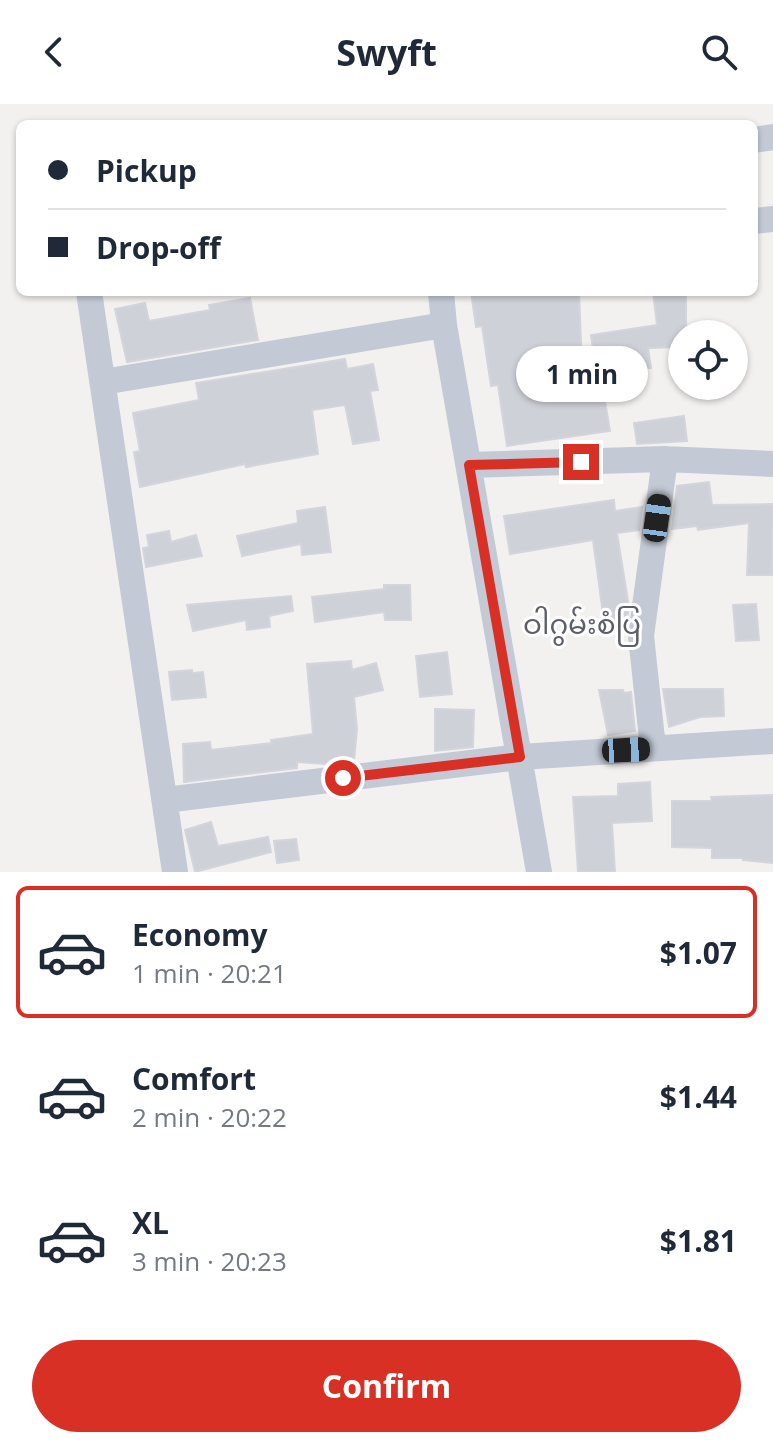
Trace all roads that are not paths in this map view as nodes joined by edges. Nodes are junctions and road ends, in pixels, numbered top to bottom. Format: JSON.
{"nodes":[{"id":1,"x":90,"y":296,"type":"edge"},
{"id":2,"x":441,"y":296,"type":"edge"},
{"id":3,"x":444,"y":325,"type":"junction"},
{"id":4,"x":103,"y":382,"type":"junction"},
{"id":5,"x":665,"y":459,"type":"junction"},
{"id":6,"x":773,"y":464,"type":"edge"},
{"id":7,"x":469,"y":465,"type":"junction"},
{"id":8,"x":773,"y":741,"type":"edge"},
{"id":9,"x":653,"y":748,"type":"junction"},
{"id":10,"x":520,"y":757,"type":"junction"},
{"id":11,"x":165,"y":800,"type":"junction"},
{"id":12,"x":175,"y":872,"type":"edge"},
{"id":13,"x":539,"y":872,"type":"edge"}],
"edges":[{"from":1,"to":4,"type":"street"},
{"from":2,"to":3,"type":"street"},
{"from":3,"to":4,"type":"street"},
{"from":3,"to":7,"type":"street"},
{"from":4,"to":11,"type":"street"},
{"from":5,"to":6,"type":"street"},
{"from":5,"to":7,"type":"street"},
{"from":5,"to":9,"type":"street"},
{"from":7,"to":10,"type":"street"},
{"from":8,"to":9,"type":"street"},
{"from":9,"to":10,"type":"street"},
{"from":10,"to":11,"type":"street"},
{"from":10,"to":13,"type":"street"},
{"from":11,"to":12,"type":"street"}]}
